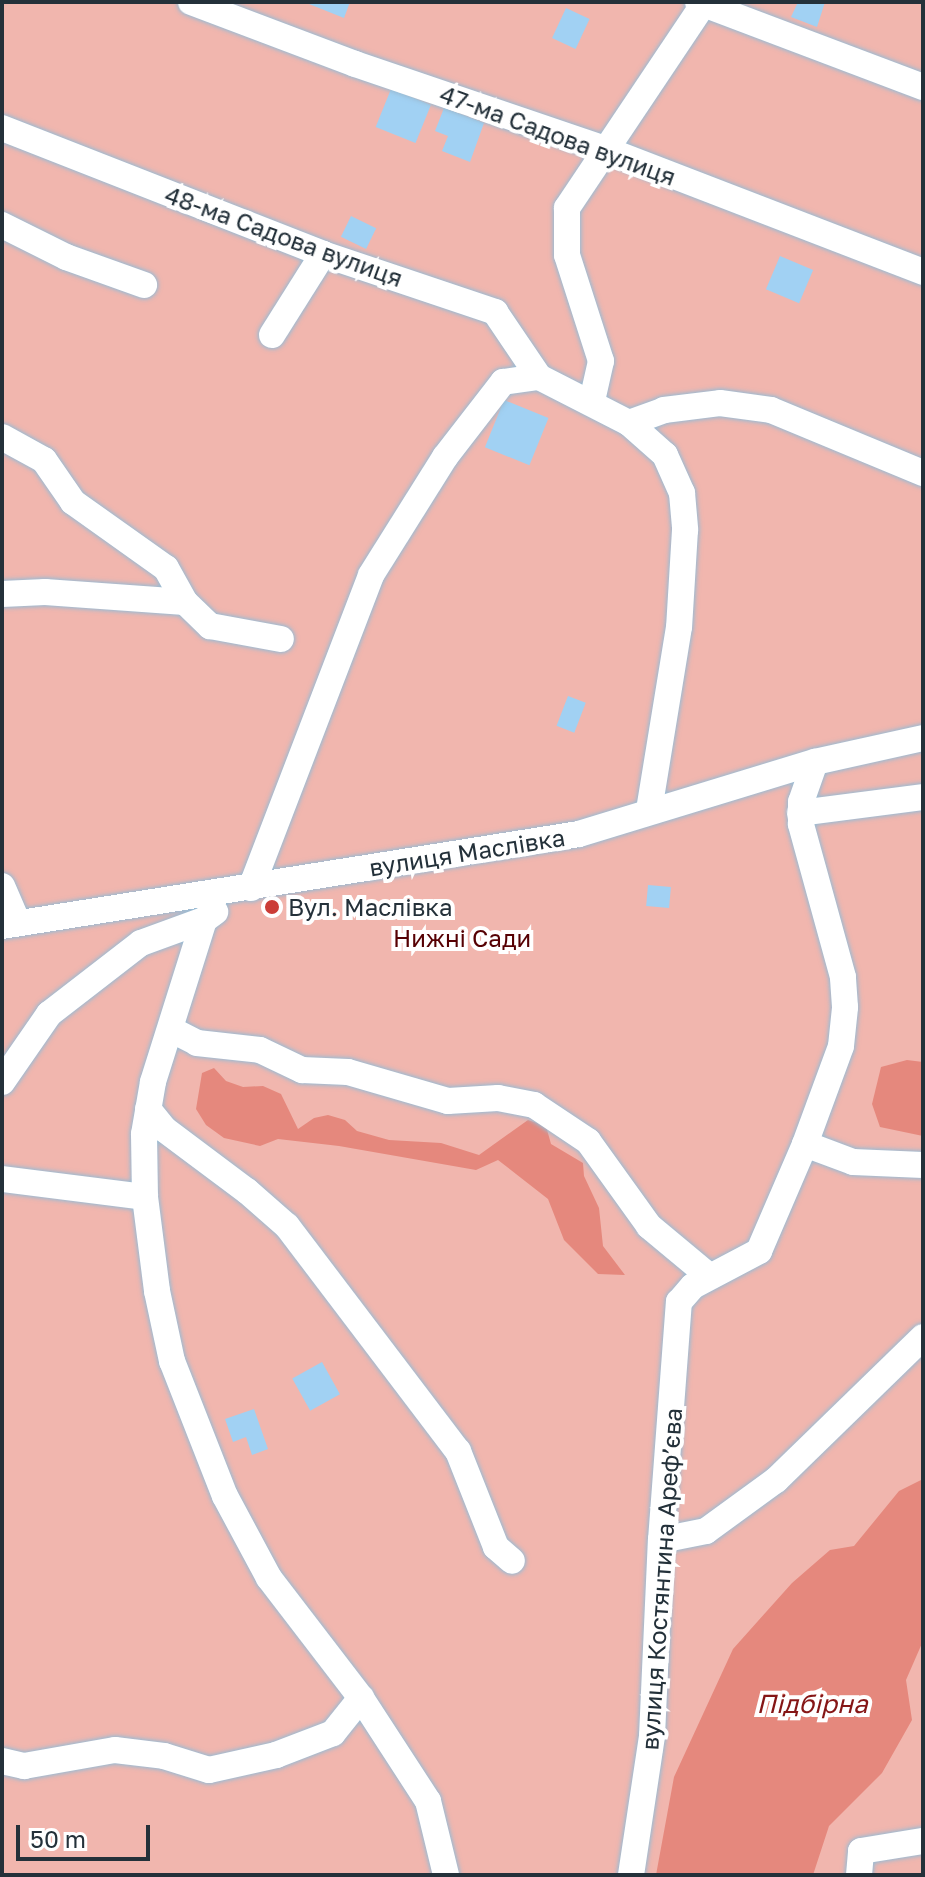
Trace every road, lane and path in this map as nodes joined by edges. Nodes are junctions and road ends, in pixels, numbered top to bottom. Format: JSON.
{"nodes":[{"id":1,"x":191,"y":2,"type":"edge"},
{"id":2,"x":702,"y":3,"type":"edge"},
{"id":3,"x":923,"y":87,"type":"edge"},
{"id":4,"x":2,"y":128,"type":"edge"},
{"id":5,"x":607,"y":150,"type":"junction"},
{"id":6,"x":2,"y":225,"type":"edge"},
{"id":7,"x":323,"y":254,"type":"junction"},
{"id":8,"x":923,"y":272,"type":"edge"},
{"id":9,"x":144,"y":285,"type":"dead end"},
{"id":10,"x":272,"y":335,"type":"dead end"},
{"id":11,"x":539,"y":377,"type":"junction"},
{"id":12,"x":592,"y":401,"type":"junction"},
{"id":13,"x":629,"y":423,"type":"junction"},
{"id":14,"x":2,"y":437,"type":"edge"},
{"id":15,"x":923,"y":473,"type":"edge"},
{"id":16,"x":2,"y":594,"type":"edge"},
{"id":17,"x":185,"y":602,"type":"junction"},
{"id":18,"x":281,"y":639,"type":"dead end"},
{"id":19,"x":923,"y":738,"type":"edge"},
{"id":20,"x":815,"y":762,"type":"junction"},
{"id":21,"x":923,"y":797,"type":"edge"},
{"id":22,"x":649,"y":810,"type":"junction"},
{"id":23,"x":800,"y":813,"type":"junction"},
{"id":24,"x":2,"y":886,"type":"edge"},
{"id":25,"x":251,"y":888,"type":"junction"},
{"id":26,"x":204,"y":920,"type":"junction"},
{"id":27,"x":10,"y":924,"type":"edge"},
{"id":28,"x":172,"y":1030,"type":"junction"},
{"id":29,"x":2,"y":1082,"type":"edge"},
{"id":30,"x":148,"y":1109,"type":"junction"},
{"id":31,"x":805,"y":1144,"type":"junction"},
{"id":32,"x":923,"y":1165,"type":"edge"},
{"id":33,"x":2,"y":1179,"type":"edge"},
{"id":34,"x":145,"y":1197,"type":"junction"},
{"id":35,"x":701,"y":1281,"type":"junction"},
{"id":36,"x":923,"y":1337,"type":"edge"},
{"id":37,"x":661,"y":1540,"type":"junction"},
{"id":38,"x":512,"y":1561,"type":"dead end"},
{"id":39,"x":361,"y":1698,"type":"junction"},
{"id":40,"x":2,"y":1761,"type":"edge"},
{"id":41,"x":923,"y":1841,"type":"edge"},
{"id":42,"x":860,"y":1863,"type":"edge"},
{"id":43,"x":446,"y":1875,"type":"edge"},
{"id":44,"x":631,"y":1875,"type":"edge"}],
"edges":[{"from":1,"to":5,"type":"street","name":"47-ма Садова вулиця"},
{"from":2,"to":3,"type":"street"},
{"from":2,"to":5,"type":"street"},
{"from":4,"to":7,"type":"street","name":"48-ма Садова вулиця"},
{"from":5,"to":8,"type":"street","name":"47-ма Садова вулиця"},
{"from":5,"to":12,"type":"street"},
{"from":6,"to":9,"type":"street"},
{"from":7,"to":10,"type":"street"},
{"from":7,"to":11,"type":"street","name":"48-ма Садова вулиця"},
{"from":11,"to":12,"type":"street"},
{"from":11,"to":25,"type":"street"},
{"from":12,"to":13,"type":"street"},
{"from":13,"to":15,"type":"street"},
{"from":13,"to":22,"type":"street"},
{"from":14,"to":17,"type":"street"},
{"from":16,"to":17,"type":"street"},
{"from":17,"to":18,"type":"street"},
{"from":19,"to":20,"type":"street","name":"вулиця Маслівка"},
{"from":20,"to":22,"type":"street","name":"вулиця Маслівка"},
{"from":20,"to":23,"type":"street"},
{"from":21,"to":23,"type":"street"},
{"from":22,"to":25,"type":"street","name":"вулиця Маслівка"},
{"from":23,"to":31,"type":"street"},
{"from":24,"to":27,"type":"street"},
{"from":25,"to":26,"type":"street"},
{"from":25,"to":27,"type":"street","name":"вулиця Маслівка"},
{"from":26,"to":28,"type":"street"},
{"from":26,"to":29,"type":"street"},
{"from":28,"to":30,"type":"street"},
{"from":28,"to":35,"type":"street"},
{"from":30,"to":34,"type":"street"},
{"from":30,"to":38,"type":"street"},
{"from":31,"to":32,"type":"street"},
{"from":31,"to":35,"type":"street"},
{"from":33,"to":34,"type":"street"},
{"from":34,"to":39,"type":"street"},
{"from":35,"to":37,"type":"street","name":"вулиця Костянтина Арефʼєва"},
{"from":36,"to":37,"type":"street"},
{"from":37,"to":44,"type":"street","name":"вулиця Костянтина Арефʼєва"},
{"from":39,"to":40,"type":"street"},
{"from":39,"to":43,"type":"street"},
{"from":41,"to":42,"type":"street"}]}
